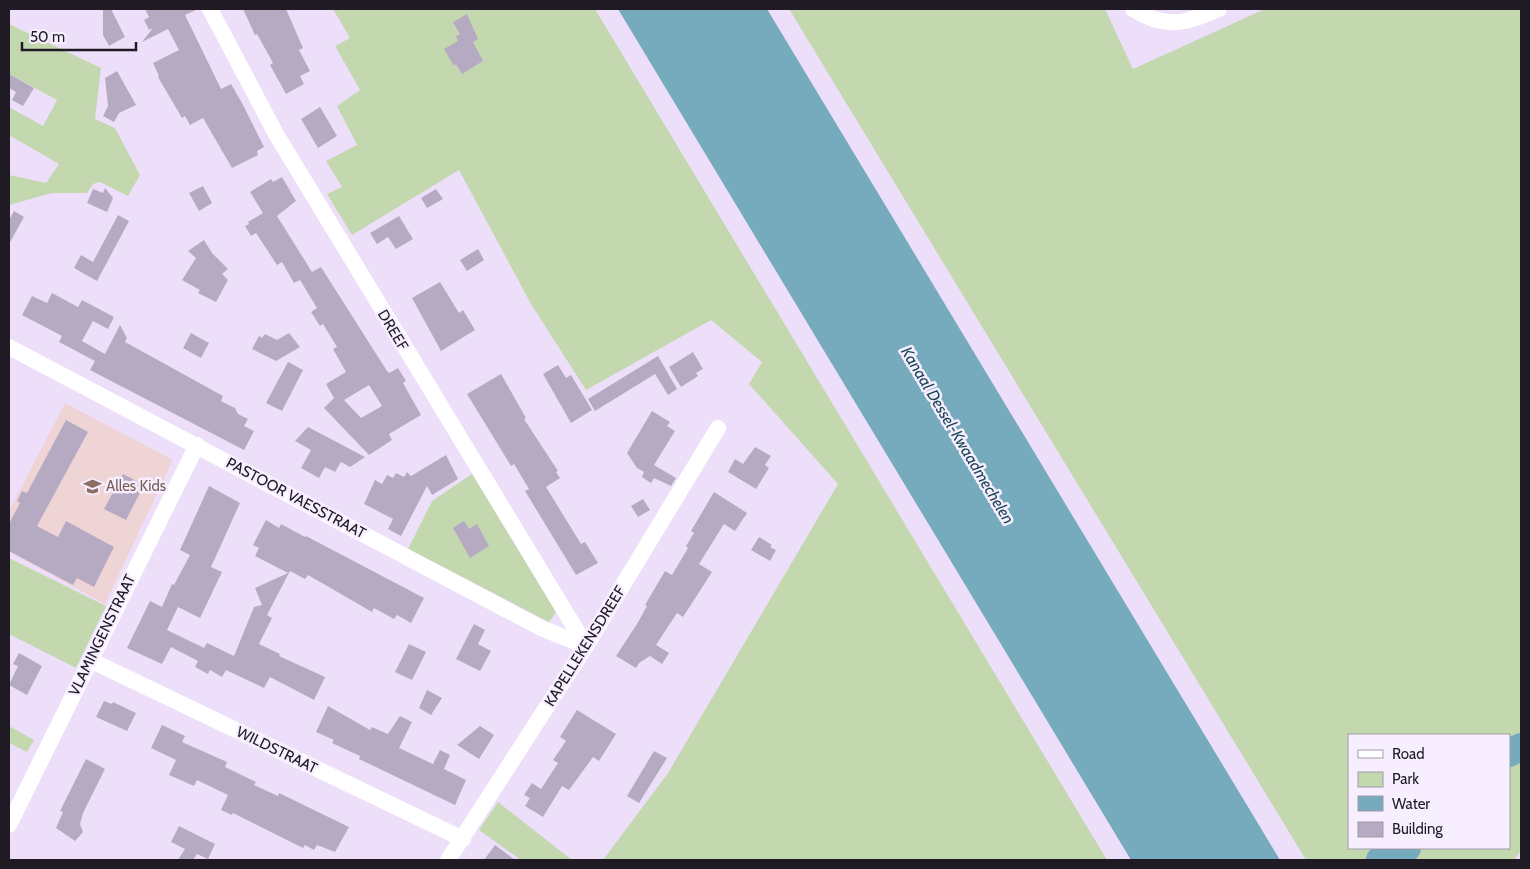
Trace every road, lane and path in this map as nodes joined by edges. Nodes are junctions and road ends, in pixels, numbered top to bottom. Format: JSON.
{"nodes":[{"id":1,"x":210,"y":9,"type":"edge"},
{"id":2,"x":1133,"y":9,"type":"edge"},
{"id":3,"x":1219,"y":9,"type":"edge"},
{"id":4,"x":9,"y":347,"type":"edge"},
{"id":5,"x":718,"y":428,"type":"dead end"},
{"id":6,"x":197,"y":445,"type":"junction"},
{"id":7,"x":586,"y":646,"type":"junction"},
{"id":8,"x":90,"y":660,"type":"junction"},
{"id":9,"x":9,"y":826,"type":"edge"},
{"id":10,"x":463,"y":839,"type":"junction"},
{"id":11,"x":448,"y":860,"type":"edge"}],
"edges":[{"from":1,"to":7,"type":"street","name":"DREEF"},
{"from":2,"to":3,"type":"street"},
{"from":4,"to":6,"type":"street","name":"PASTOOR VAESSTRAAT"},
{"from":5,"to":7,"type":"street","name":"KAPELLEKENSDREEF"},
{"from":6,"to":7,"type":"street","name":"PASTOOR VAESSTRAAT"},
{"from":6,"to":8,"type":"street","name":"VLAMINGENSTRAAT"},
{"from":7,"to":10,"type":"street","name":"KAPELLEKENSDREEF"},
{"from":8,"to":9,"type":"street","name":"VLAMINGENSTRAAT"},
{"from":8,"to":10,"type":"street","name":"WILDSTRAAT"},
{"from":10,"to":11,"type":"street","name":"KAPELLEKENSDREEF"}]}
